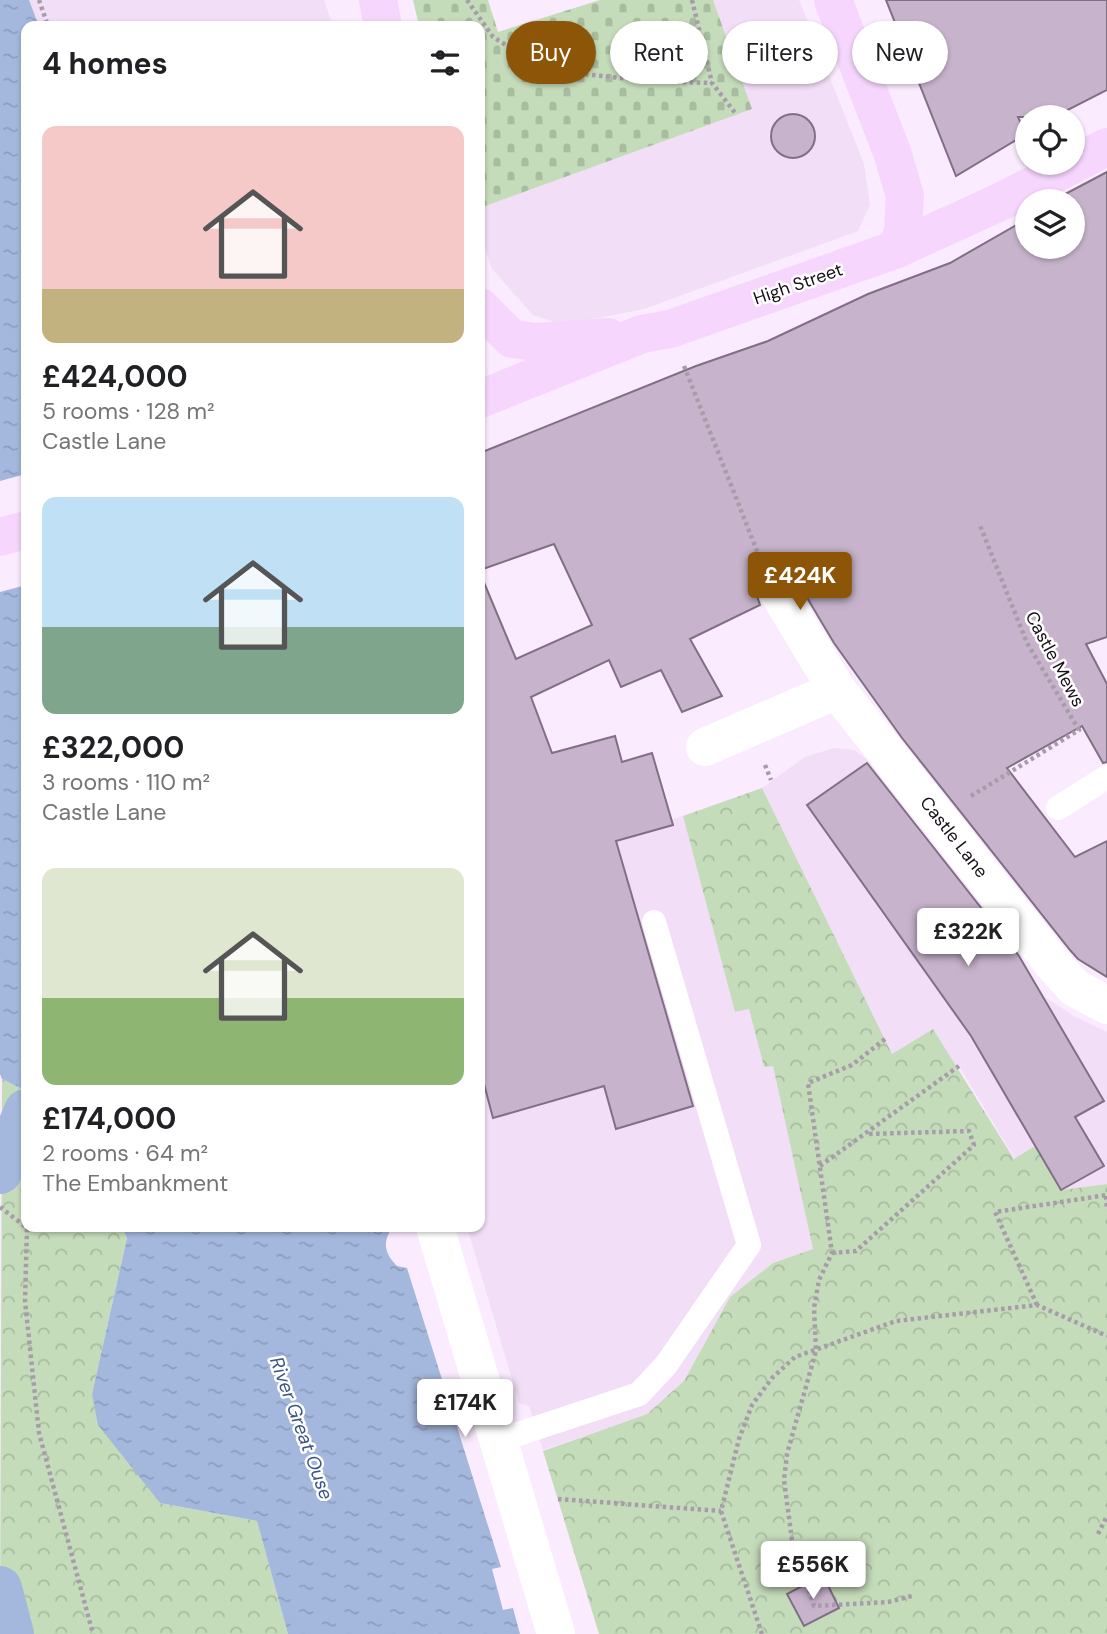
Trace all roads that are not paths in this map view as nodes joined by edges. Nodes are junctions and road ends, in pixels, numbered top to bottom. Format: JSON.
{"nodes":[{"id":1,"x":378,"y":0,"type":"edge"},
{"id":2,"x":833,"y":0,"type":"edge"},
{"id":3,"x":382,"y":21,"type":"edge"},
{"id":4,"x":1107,"y":148,"type":"edge"},
{"id":5,"x":897,"y":249,"type":"junction"},
{"id":6,"x":485,"y":312,"type":"edge"},
{"id":7,"x":656,"y":332,"type":"junction"},
{"id":8,"x":485,"y":397,"type":"edge"},
{"id":9,"x":21,"y":531,"type":"edge"},
{"id":10,"x":0,"y":537,"type":"edge"},
{"id":11,"x":778,"y":592,"type":"road end"},
{"id":12,"x":837,"y":690,"type":"junction"},
{"id":13,"x":705,"y":747,"type":"dead end"},
{"id":14,"x":1107,"y":777,"type":"edge"},
{"id":15,"x":1058,"y":808,"type":"dead end"},
{"id":16,"x":654,"y":922,"type":"dead end"},
{"id":17,"x":1107,"y":1004,"type":"edge"},
{"id":18,"x":436,"y":1232,"type":"edge"},
{"id":19,"x":497,"y":1441,"type":"junction"},
{"id":20,"x":556,"y":1634,"type":"edge"}],
"edges":[{"from":1,"to":3,"type":"main road"},
{"from":2,"to":5,"type":"main road"},
{"from":4,"to":5,"type":"main road","name":"High Street"},
{"from":5,"to":7,"type":"main road","name":"High Street"},
{"from":6,"to":7,"type":"main road"},
{"from":7,"to":8,"type":"main road","name":"High Street"},
{"from":9,"to":10,"type":"main road"},
{"from":11,"to":12,"type":"street","name":"Castle Lane"},
{"from":12,"to":13,"type":"street"},
{"from":12,"to":17,"type":"street","name":"Castle Lane"},
{"from":14,"to":15,"type":"lane"},
{"from":16,"to":19,"type":"lane"},
{"from":18,"to":19,"type":"street"},
{"from":19,"to":20,"type":"street"}]}
